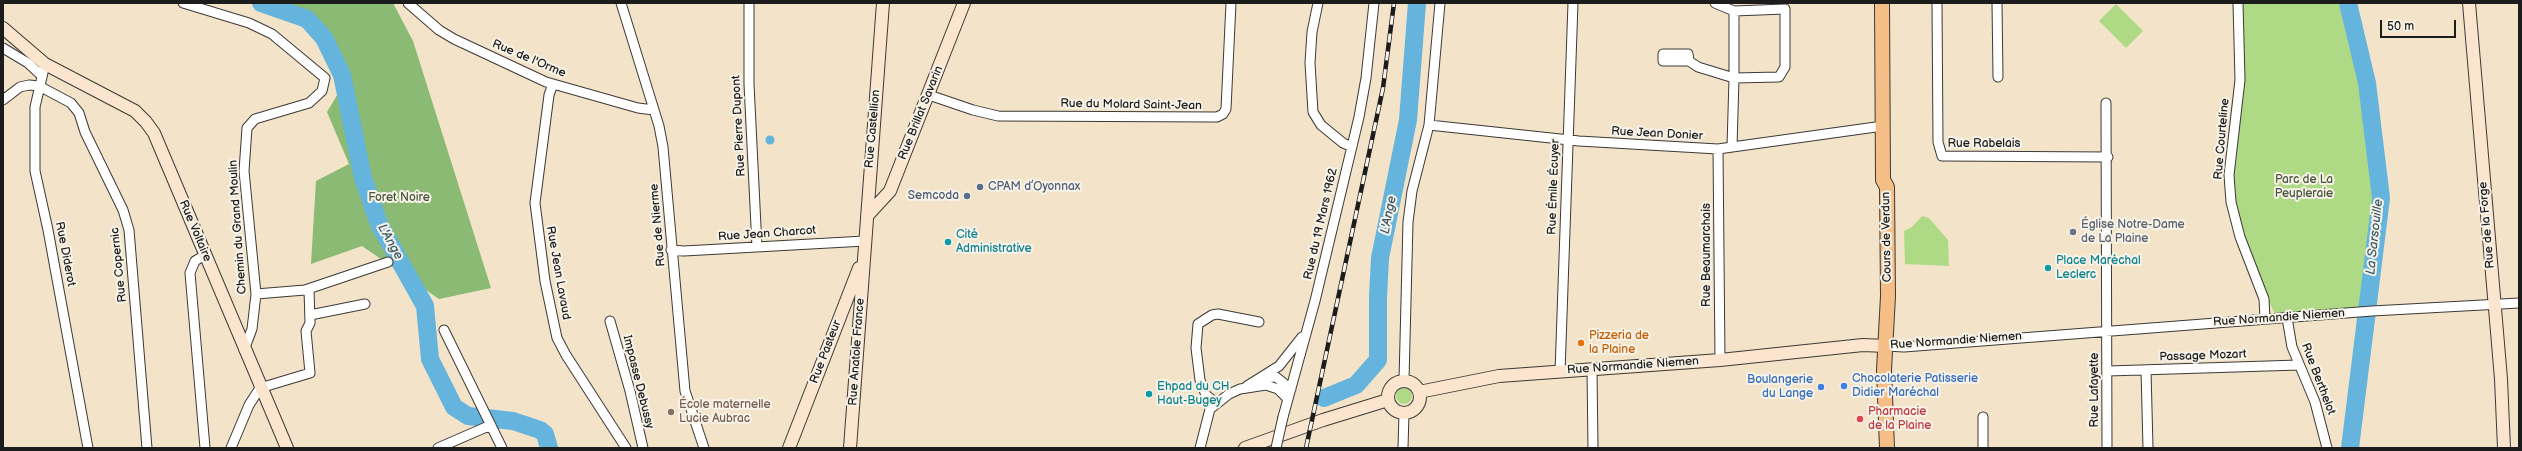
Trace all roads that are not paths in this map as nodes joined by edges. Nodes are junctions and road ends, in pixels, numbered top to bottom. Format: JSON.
{"nodes":[{"id":1,"x":183,"y":3,"type":"edge"},
{"id":2,"x":408,"y":3,"type":"edge"},
{"id":3,"x":621,"y":3,"type":"edge"},
{"id":4,"x":749,"y":3,"type":"edge"},
{"id":5,"x":883,"y":3,"type":"edge"},
{"id":6,"x":964,"y":3,"type":"edge"},
{"id":7,"x":1232,"y":3,"type":"edge"},
{"id":8,"x":1318,"y":3,"type":"edge"},
{"id":9,"x":1374,"y":3,"type":"edge"},
{"id":10,"x":1440,"y":3,"type":"edge"},
{"id":11,"x":1573,"y":3,"type":"edge"},
{"id":12,"x":1714,"y":3,"type":"edge"},
{"id":13,"x":1882,"y":3,"type":"edge"},
{"id":14,"x":1937,"y":3,"type":"edge"},
{"id":15,"x":1997,"y":3,"type":"edge"},
{"id":16,"x":2238,"y":3,"type":"edge"},
{"id":17,"x":2469,"y":3,"type":"edge"},
{"id":18,"x":1785,"y":6,"type":"edge"},
{"id":19,"x":1734,"y":11,"type":"junction"},
{"id":20,"x":3,"y":28,"type":"edge"},
{"id":21,"x":3,"y":48,"type":"edge"},
{"id":22,"x":1689,"y":61,"type":"dead end"},
{"id":23,"x":45,"y":64,"type":"junction"},
{"id":24,"x":42,"y":76,"type":"junction"},
{"id":25,"x":1734,"y":78,"type":"junction"},
{"id":26,"x":1998,"y":78,"type":"dead end"},
{"id":27,"x":553,"y":84,"type":"junction"},
{"id":28,"x":39,"y":86,"type":"junction"},
{"id":29,"x":929,"y":95,"type":"junction"},
{"id":30,"x":3,"y":100,"type":"edge"},
{"id":31,"x":2106,"y":104,"type":"dead end"},
{"id":32,"x":654,"y":110,"type":"junction"},
{"id":33,"x":1429,"y":125,"type":"junction"},
{"id":34,"x":1883,"y":126,"type":"junction"},
{"id":35,"x":1568,"y":140,"type":"junction"},
{"id":36,"x":1352,"y":147,"type":"junction"},
{"id":37,"x":1732,"y":147,"type":"junction"},
{"id":38,"x":1718,"y":149,"type":"junction"},
{"id":39,"x":2108,"y":156,"type":"junction"},
{"id":40,"x":867,"y":216,"type":"junction"},
{"id":41,"x":865,"y":241,"type":"junction"},
{"id":42,"x":757,"y":247,"type":"junction"},
{"id":43,"x":671,"y":250,"type":"junction"},
{"id":44,"x":205,"y":255,"type":"junction"},
{"id":45,"x":864,"y":255,"type":"junction"},
{"id":46,"x":388,"y":262,"type":"dead end"},
{"id":47,"x":309,"y":289,"type":"junction"},
{"id":48,"x":256,"y":294,"type":"junction"},
{"id":49,"x":2519,"y":303,"type":"edge"},
{"id":50,"x":365,"y":304,"type":"dead end"},
{"id":51,"x":2494,"y":304,"type":"junction"},
{"id":52,"x":310,"y":315,"type":"junction"},
{"id":53,"x":2287,"y":318,"type":"junction"},
{"id":54,"x":2265,"y":319,"type":"junction"},
{"id":55,"x":610,"y":321,"type":"dead end"},
{"id":56,"x":1259,"y":322,"type":"dead end"},
{"id":57,"x":444,"y":330,"type":"dead end"},
{"id":58,"x":1307,"y":331,"type":"junction"},
{"id":59,"x":2107,"y":331,"type":"junction"},
{"id":60,"x":1886,"y":346,"type":"junction"},
{"id":61,"x":244,"y":350,"type":"junction"},
{"id":62,"x":1720,"y":360,"type":"junction"},
{"id":63,"x":2300,"y":365,"type":"junction"},
{"id":64,"x":1592,"y":370,"type":"junction"},
{"id":65,"x":2146,"y":370,"type":"junction"},
{"id":66,"x":2108,"y":371,"type":"junction"},
{"id":67,"x":1560,"y":372,"type":"junction"},
{"id":68,"x":1258,"y":379,"type":"junction"},
{"id":69,"x":1404,"y":380,"type":"junction"},
{"id":70,"x":260,"y":388,"type":"junction"},
{"id":71,"x":1240,"y":389,"type":"junction"},
{"id":72,"x":1291,"y":389,"type":"junction"},
{"id":73,"x":1419,"y":392,"type":"junction"},
{"id":74,"x":1288,"y":399,"type":"junction"},
{"id":75,"x":1388,"y":400,"type":"junction"},
{"id":76,"x":1216,"y":403,"type":"junction"},
{"id":77,"x":1404,"y":413,"type":"junction"},
{"id":78,"x":1983,"y":417,"type":"dead end"},
{"id":79,"x":491,"y":425,"type":"junction"},
{"id":80,"x":88,"y":448,"type":"edge"},
{"id":81,"x":147,"y":448,"type":"edge"},
{"id":82,"x":205,"y":448,"type":"edge"},
{"id":83,"x":231,"y":448,"type":"edge"},
{"id":84,"x":287,"y":448,"type":"edge"},
{"id":85,"x":438,"y":448,"type":"edge"},
{"id":86,"x":502,"y":448,"type":"edge"},
{"id":87,"x":626,"y":448,"type":"edge"},
{"id":88,"x":643,"y":448,"type":"edge"},
{"id":89,"x":704,"y":448,"type":"edge"},
{"id":90,"x":789,"y":448,"type":"edge"},
{"id":91,"x":850,"y":448,"type":"edge"},
{"id":92,"x":1200,"y":448,"type":"edge"},
{"id":93,"x":1245,"y":448,"type":"edge"},
{"id":94,"x":1276,"y":448,"type":"edge"},
{"id":95,"x":1404,"y":448,"type":"edge"},
{"id":96,"x":1593,"y":448,"type":"edge"},
{"id":97,"x":1886,"y":448,"type":"edge"},
{"id":98,"x":1983,"y":448,"type":"edge"},
{"id":99,"x":2107,"y":448,"type":"edge"},
{"id":100,"x":2148,"y":448,"type":"edge"},
{"id":101,"x":2326,"y":448,"type":"edge"},
{"id":102,"x":2504,"y":448,"type":"edge"}],
"edges":[{"from":1,"to":48,"type":"street","name":"Chemin du Grand Moulin"},
{"from":2,"to":27,"type":"street","name":"Rue de l'Orme"},
{"from":3,"to":32,"type":"street","name":"Rue de Nierme"},
{"from":4,"to":42,"type":"street","name":"Rue Pierre Dupont"},
{"from":5,"to":40,"type":"main road","name":"Rue Castellion"},
{"from":6,"to":29,"type":"main road","name":"Rue Brillat Savarin"},
{"from":7,"to":29,"type":"street","name":"Rue du Molard Saint-Jean"},
{"from":8,"to":36,"type":"street"},
{"from":9,"to":36,"type":"street","name":"Rue du 19 Mars 1962"},
{"from":10,"to":33,"type":"street"},
{"from":11,"to":35,"type":"street","name":"Rue Émile Écuyer"},
{"from":12,"to":19,"type":"street"},
{"from":13,"to":34,"type":"main road","name":"Cours de Verdun"},
{"from":14,"to":39,"type":"street","name":"Rue Rabelais"},
{"from":15,"to":26,"type":"street"},
{"from":16,"to":54,"type":"street","name":"Rue Courteline"},
{"from":17,"to":51,"type":"main road","name":"Rue de la Forge"},
{"from":18,"to":19,"type":"street"},
{"from":18,"to":25,"type":"street"},
{"from":19,"to":25,"type":"street"},
{"from":20,"to":23,"type":"main road","name":"Rue Voltaire"},
{"from":21,"to":24,"type":"street"},
{"from":22,"to":25,"type":"street"},
{"from":23,"to":24,"type":"street","name":"Rue Diderot"},
{"from":23,"to":44,"type":"main road","name":"Rue Voltaire"},
{"from":24,"to":28,"type":"street","name":"Rue Diderot"},
{"from":25,"to":37,"type":"street"},
{"from":27,"to":32,"type":"street","name":"Rue de l'Orme"},
{"from":27,"to":87,"type":"street","name":"Rue Jean Lavaud"},
{"from":28,"to":30,"type":"street"},
{"from":28,"to":80,"type":"street","name":"Rue Diderot"},
{"from":28,"to":81,"type":"street","name":"Rue Copernic"},
{"from":29,"to":40,"type":"main road","name":"Rue Brillat Savarin"},
{"from":31,"to":39,"type":"street","name":"Rue Lafayette"},
{"from":32,"to":43,"type":"street","name":"Rue de Nierme"},
{"from":33,"to":35,"type":"street","name":"Rue Jean Donier"},
{"from":33,"to":69,"type":"street"},
{"from":34,"to":37,"type":"street","name":"Rue Jean Donier"},
{"from":34,"to":60,"type":"main road","name":"Cours de Verdun"},
{"from":35,"to":38,"type":"street","name":"Rue Jean Donier"},
{"from":35,"to":67,"type":"street","name":"Rue Émile Écuyer"},
{"from":36,"to":58,"type":"street","name":"Rue du 19 Mars 1962"},
{"from":37,"to":38,"type":"street","name":"Rue Jean Donier"},
{"from":38,"to":62,"type":"street","name":"Rue Beaumarchais"},
{"from":39,"to":59,"type":"street","name":"Rue Lafayette"},
{"from":40,"to":41,"type":"main road","name":"Rue Castellion"},
{"from":41,"to":42,"type":"street","name":"Rue Jean Charcot"},
{"from":41,"to":45,"type":"main road","name":"Rue Castellion"},
{"from":42,"to":43,"type":"street","name":"Rue Jean Charcot"},
{"from":43,"to":89,"type":"street","name":"Rue de Nierme"},
{"from":44,"to":61,"type":"main road","name":"Rue Voltaire"},
{"from":44,"to":82,"type":"street"},
{"from":45,"to":90,"type":"main road","name":"Rue Pasteur"},
{"from":45,"to":91,"type":"main road","name":"Rue Anatole France"},
{"from":46,"to":47,"type":"street"},
{"from":47,"to":48,"type":"street"},
{"from":47,"to":52,"type":"street"},
{"from":48,"to":61,"type":"street","name":"Chemin du Grand Moulin"},
{"from":49,"to":51,"type":"street","name":"Rue Normandie Niemen"},
{"from":50,"to":52,"type":"street"},
{"from":51,"to":53,"type":"street","name":"Rue Normandie Niemen"},
{"from":51,"to":102,"type":"main road","name":"Rue de la Forge"},
{"from":52,"to":70,"type":"street"},
{"from":53,"to":54,"type":"street","name":"Rue Normandie Niemen"},
{"from":53,"to":63,"type":"street","name":"Rue Berthelot"},
{"from":54,"to":59,"type":"street","name":"Rue Normandie Niemen"},
{"from":55,"to":88,"type":"street","name":"Impasse Debussy"},
{"from":56,"to":76,"type":"street"},
{"from":57,"to":79,"type":"street"},
{"from":58,"to":68,"type":"street"},
{"from":58,"to":72,"type":"street","name":"Rue du 19 Mars 1962"},
{"from":59,"to":60,"type":"street","name":"Rue Normandie Niemen"},
{"from":59,"to":66,"type":"street","name":"Rue Lafayette"},
{"from":60,"to":62,"type":"main road","name":"Rue Normandie Niemen"},
{"from":60,"to":97,"type":"main road","name":"Cours de Verdun"},
{"from":61,"to":70,"type":"main road","name":"Rue Voltaire"},
{"from":62,"to":64,"type":"main road","name":"Rue Normandie Niemen"},
{"from":63,"to":65,"type":"street","name":"Passage Mozart"},
{"from":63,"to":101,"type":"street","name":"Rue Berthelot"},
{"from":64,"to":67,"type":"main road","name":"Rue Normandie Niemen"},
{"from":64,"to":96,"type":"street"},
{"from":65,"to":66,"type":"street","name":"Passage Mozart"},
{"from":65,"to":100,"type":"street"},
{"from":66,"to":99,"type":"street","name":"Rue Lafayette"},
{"from":67,"to":73,"type":"main road","name":"Rue Normandie Niemen"},
{"from":68,"to":71,"type":"street"},
{"from":68,"to":72,"type":"street"},
{"from":69,"to":73,"type":"main road"},
{"from":69,"to":75,"type":"main road"},
{"from":70,"to":83,"type":"street"},
{"from":70,"to":84,"type":"main road","name":"Rue Voltaire"},
{"from":71,"to":74,"type":"street"},
{"from":71,"to":76,"type":"street"},
{"from":72,"to":74,"type":"street","name":"Rue du 19 Mars 1962"},
{"from":73,"to":77,"type":"main road"},
{"from":74,"to":94,"type":"street","name":"Rue du 19 Mars 1962","bridge":true},
{"from":75,"to":77,"type":"main road"},
{"from":75,"to":93,"type":"main road"},
{"from":76,"to":92,"type":"street"},
{"from":77,"to":95,"type":"street"},
{"from":78,"to":98,"type":"street"},
{"from":79,"to":85,"type":"street"},
{"from":79,"to":86,"type":"street"}]}
